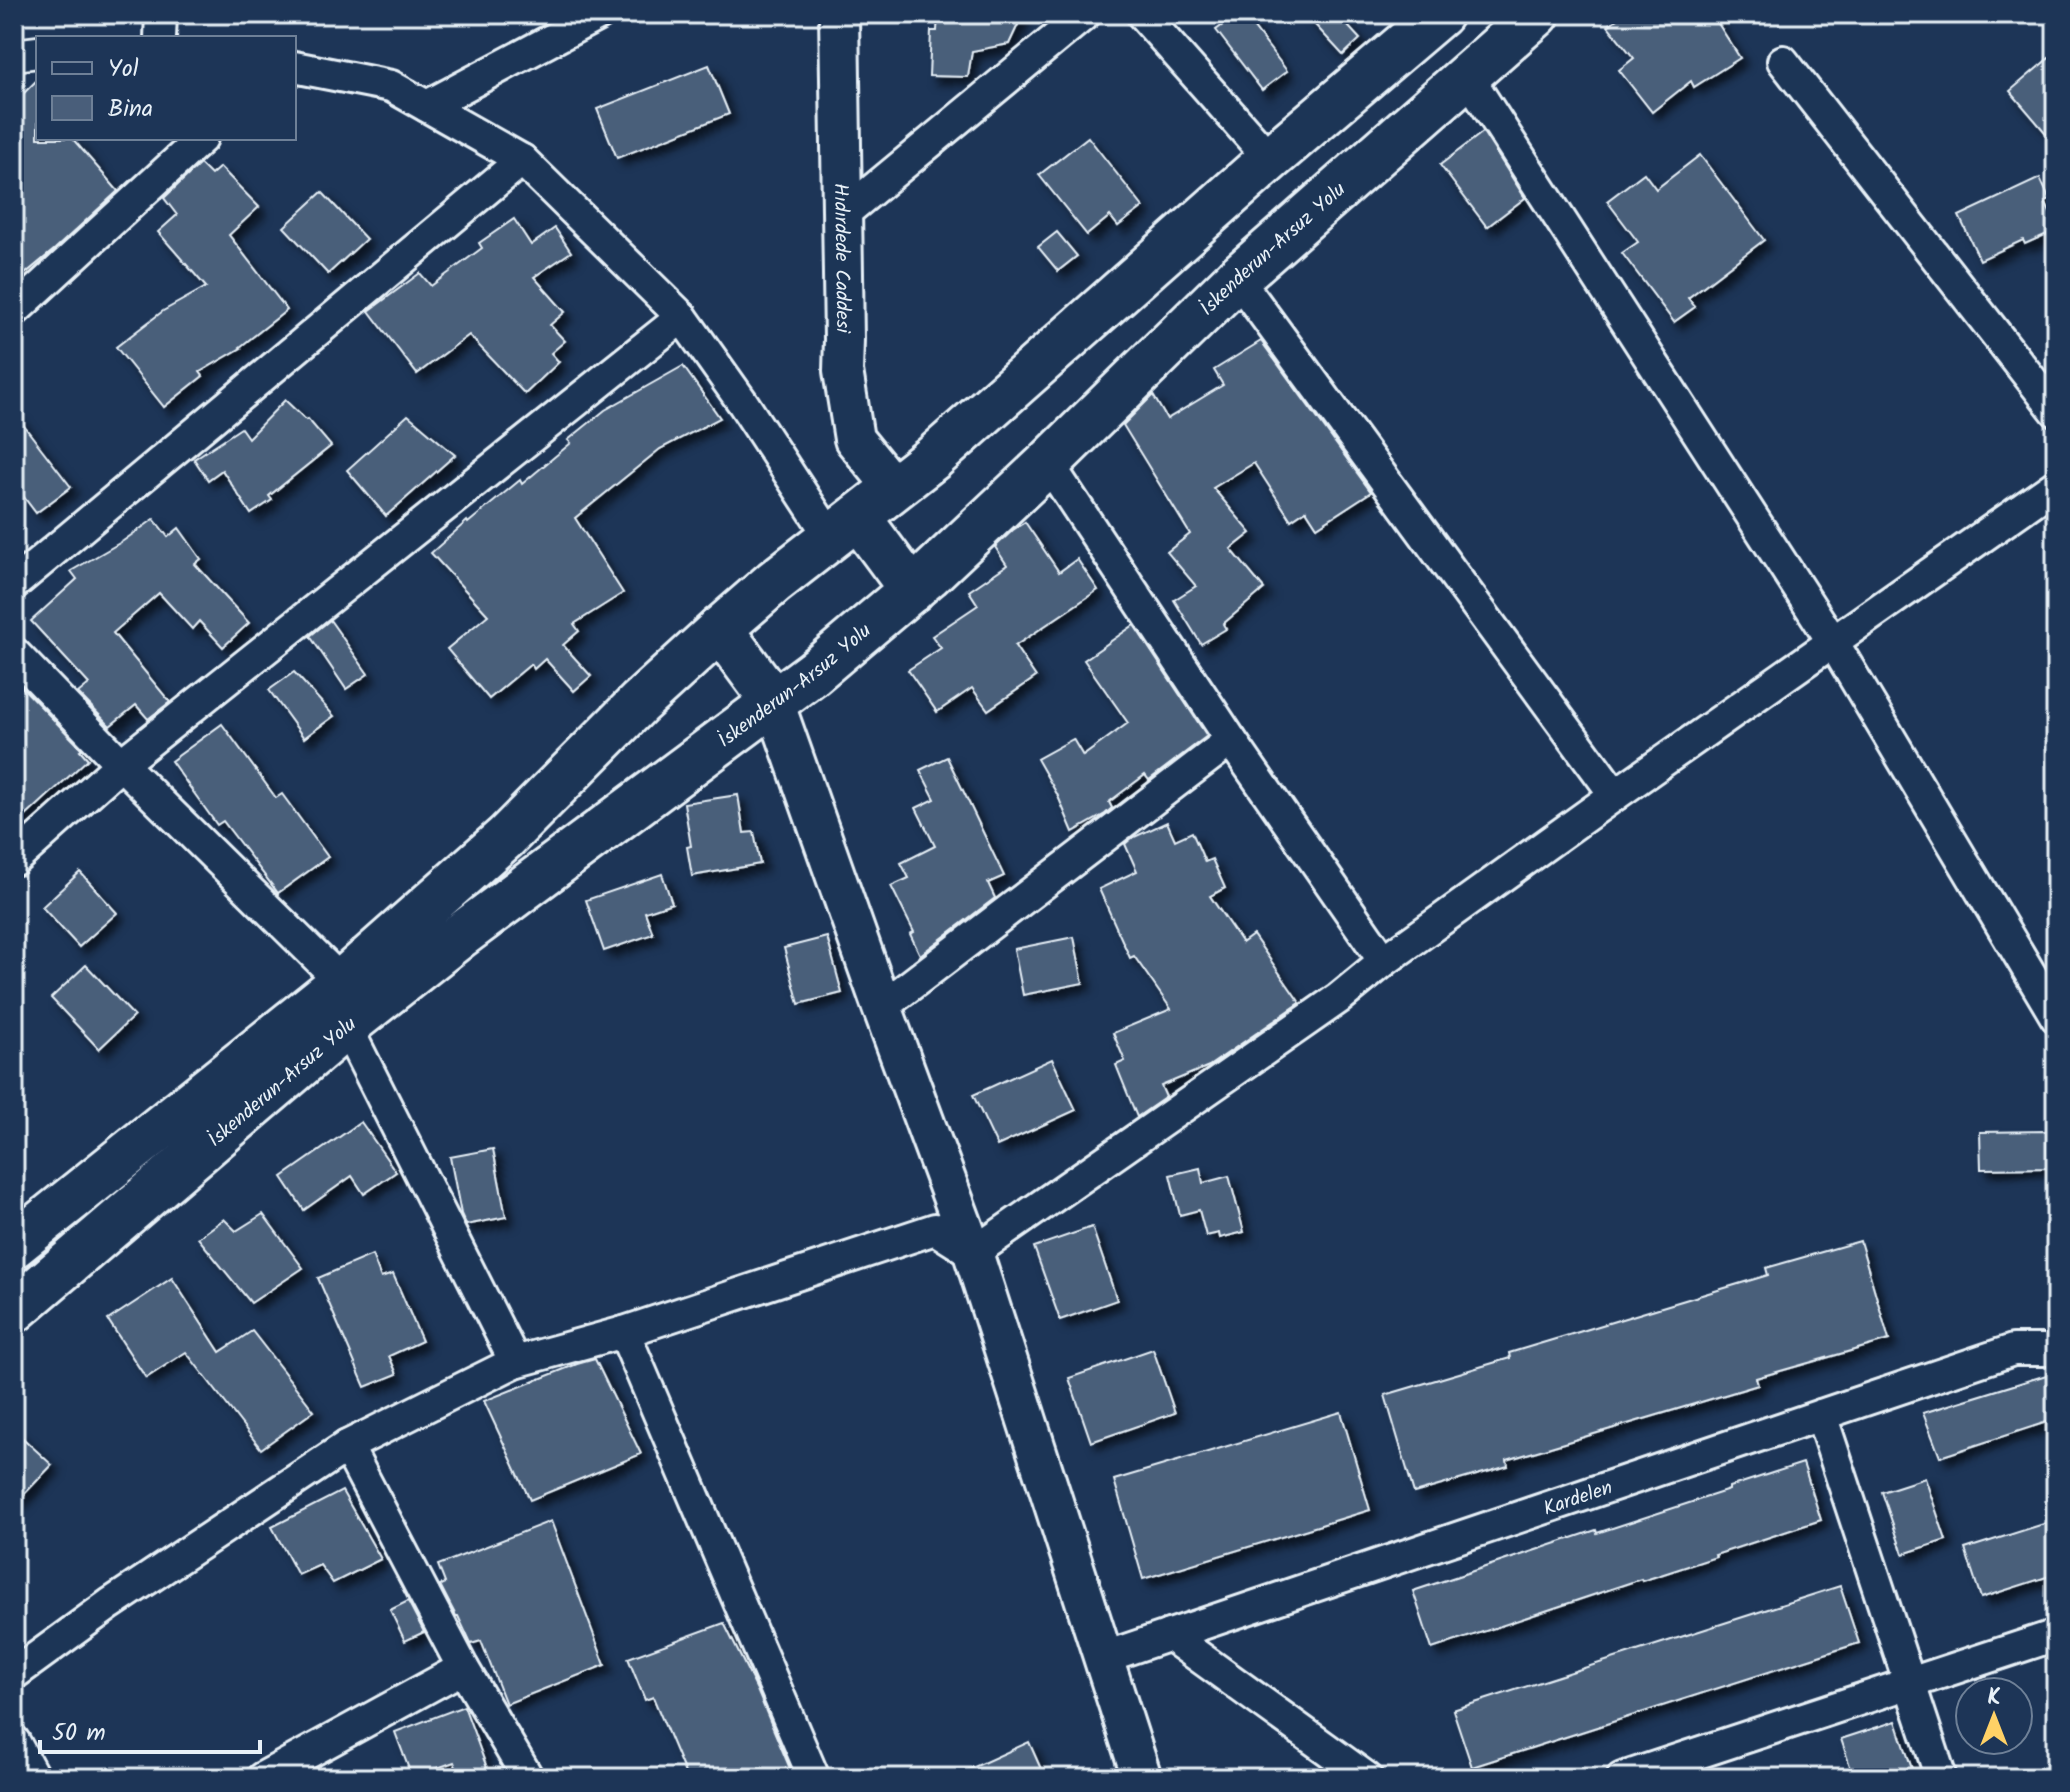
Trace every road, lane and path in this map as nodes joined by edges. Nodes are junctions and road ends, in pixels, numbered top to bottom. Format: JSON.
{"nodes":[{"id":1,"x":161,"y":14,"type":"edge"},
{"id":2,"x":600,"y":14,"type":"edge"},
{"id":3,"x":839,"y":14,"type":"edge"},
{"id":4,"x":1085,"y":14,"type":"edge"},
{"id":5,"x":1142,"y":14,"type":"edge"},
{"id":6,"x":1440,"y":14,"type":"edge"},
{"id":7,"x":1537,"y":14,"type":"edge"},
{"id":8,"x":1059,"y":25,"type":"edge"},
{"id":9,"x":160,"y":36,"type":"edge"},
{"id":10,"x":36,"y":52,"type":"edge"},
{"id":11,"x":14,"y":55,"type":"edge"},
{"id":12,"x":1783,"y":61,"type":"dead end"},
{"id":13,"x":296,"y":67,"type":"edge"},
{"id":14,"x":1467,"y":75,"type":"junction"},
{"id":15,"x":427,"y":106,"type":"junction"},
{"id":16,"x":200,"y":140,"type":"edge"},
{"id":17,"x":1270,"y":159,"type":"junction"},
{"id":18,"x":522,"y":160,"type":"junction"},
{"id":19,"x":841,"y":216,"type":"junction"},
{"id":20,"x":1237,"y":278,"type":"junction"},
{"id":21,"x":14,"y":311,"type":"edge"},
{"id":22,"x":682,"y":317,"type":"junction"},
{"id":23,"x":2056,"y":411,"type":"edge"},
{"id":24,"x":1048,"y":463,"type":"junction"},
{"id":25,"x":2056,"y":485,"type":"edge"},
{"id":26,"x":894,"y":488,"type":"junction"},
{"id":27,"x":844,"y":528,"type":"junction"},
{"id":28,"x":14,"y":584,"type":"edge"},
{"id":29,"x":912,"y":590,"type":"junction"},
{"id":30,"x":720,"y":629,"type":"junction"},
{"id":31,"x":1833,"y":642,"type":"junction"},
{"id":32,"x":14,"y":653,"type":"edge"},
{"id":33,"x":774,"y":702,"type":"junction"},
{"id":34,"x":1231,"y":740,"type":"junction"},
{"id":35,"x":121,"y":764,"type":"junction"},
{"id":36,"x":1615,"y":795,"type":"junction"},
{"id":37,"x":14,"y":860,"type":"edge"},
{"id":38,"x":1384,"y":961,"type":"junction"},
{"id":39,"x":342,"y":982,"type":"junction"},
{"id":40,"x":882,"y":1007,"type":"junction"},
{"id":41,"x":2056,"y":1017,"type":"edge"},
{"id":42,"x":346,"y":1026,"type":"junction"},
{"id":43,"x":14,"y":1245,"type":"edge"},
{"id":44,"x":973,"y":1253,"type":"junction"},
{"id":45,"x":14,"y":1310,"type":"edge"},
{"id":46,"x":624,"y":1332,"type":"junction"},
{"id":47,"x":2056,"y":1350,"type":"edge"},
{"id":48,"x":515,"y":1362,"type":"junction"},
{"id":49,"x":1821,"y":1415,"type":"junction"},
{"id":50,"x":347,"y":1446,"type":"junction"},
{"id":51,"x":1169,"y":1635,"type":"junction"},
{"id":52,"x":2056,"y":1635,"type":"edge"},
{"id":53,"x":1102,"y":1658,"type":"junction"},
{"id":54,"x":463,"y":1668,"type":"junction"},
{"id":55,"x":14,"y":1674,"type":"edge"},
{"id":56,"x":1909,"y":1683,"type":"junction"},
{"id":57,"x":14,"y":1741,"type":"edge"},
{"id":58,"x":34,"y":1778,"type":"edge"},
{"id":59,"x":262,"y":1778,"type":"edge"},
{"id":60,"x":528,"y":1778,"type":"edge"},
{"id":61,"x":814,"y":1778,"type":"edge"},
{"id":62,"x":1142,"y":1778,"type":"edge"},
{"id":63,"x":1367,"y":1778,"type":"edge"},
{"id":64,"x":1622,"y":1778,"type":"edge"},
{"id":65,"x":1941,"y":1778,"type":"edge"}],
"edges":[{"from":1,"to":9,"type":"street"},
{"from":2,"to":15,"type":"street"},
{"from":3,"to":19,"type":"street","name":"Hıdırdede Caddesi"},
{"from":4,"to":8,"type":"street"},
{"from":5,"to":17,"type":"street"},
{"from":6,"to":17,"type":"main road","name":"İskenderun-Arsuz Yolu"},
{"from":7,"to":14,"type":"main road","name":"İskenderun-Arsuz Yolu"},
{"from":8,"to":19,"type":"street"},
{"from":10,"to":11,"type":"street"},
{"from":12,"to":23,"type":"street"},
{"from":13,"to":15,"type":"street"},
{"from":14,"to":20,"type":"main road","name":"İskenderun-Arsuz Yolu"},
{"from":14,"to":31,"type":"street"},
{"from":15,"to":18,"type":"street"},
{"from":16,"to":21,"type":"street"},
{"from":17,"to":26,"type":"main road","name":"İskenderun-Arsuz Yolu"},
{"from":18,"to":22,"type":"street"},
{"from":18,"to":28,"type":"street"},
{"from":19,"to":26,"type":"street","name":"Hıdırdede Caddesi"},
{"from":20,"to":24,"type":"main road","name":"İskenderun-Arsuz Yolu"},
{"from":20,"to":36,"type":"street"},
{"from":22,"to":27,"type":"street"},
{"from":22,"to":35,"type":"street"},
{"from":24,"to":29,"type":"main road","name":"İskenderun-Arsuz Yolu"},
{"from":24,"to":34,"type":"street"},
{"from":25,"to":31,"type":"street"},
{"from":26,"to":27,"type":"main road","name":"İskenderun-Arsuz Yolu"},
{"from":27,"to":29,"type":"main road"},
{"from":27,"to":30,"type":"main road","name":"İskenderun-Arsuz Yolu"},
{"from":29,"to":33,"type":"main road","name":"İskenderun-Arsuz Yolu"},
{"from":30,"to":33,"type":"main road"},
{"from":30,"to":39,"type":"main road","name":"İskenderun-Arsuz Yolu"},
{"from":31,"to":36,"type":"street"},
{"from":31,"to":41,"type":"street"},
{"from":32,"to":35,"type":"street"},
{"from":33,"to":40,"type":"street"},
{"from":33,"to":42,"type":"main road","name":"İskenderun-Arsuz Yolu"},
{"from":34,"to":38,"type":"street"},
{"from":34,"to":40,"type":"street"},
{"from":35,"to":37,"type":"street"},
{"from":35,"to":39,"type":"street"},
{"from":36,"to":38,"type":"street"},
{"from":38,"to":44,"type":"street"},
{"from":39,"to":43,"type":"main road","name":"İskenderun-Arsuz Yolu"},
{"from":40,"to":44,"type":"street"},
{"from":42,"to":45,"type":"main road","name":"İskenderun-Arsuz Yolu"},
{"from":42,"to":48,"type":"street"},
{"from":44,"to":46,"type":"street"},
{"from":44,"to":53,"type":"street"},
{"from":46,"to":48,"type":"street"},
{"from":46,"to":61,"type":"street"},
{"from":47,"to":49,"type":"street","name":"Kardelen"},
{"from":48,"to":50,"type":"street"},
{"from":49,"to":51,"type":"street","name":"Kardelen"},
{"from":49,"to":56,"type":"street"},
{"from":50,"to":54,"type":"street"},
{"from":50,"to":55,"type":"street"},
{"from":51,"to":53,"type":"street","name":"Kardelen"},
{"from":51,"to":63,"type":"street"},
{"from":52,"to":56,"type":"street"},
{"from":53,"to":62,"type":"street"},
{"from":54,"to":59,"type":"street"},
{"from":54,"to":60,"type":"street"},
{"from":56,"to":64,"type":"street"},
{"from":56,"to":65,"type":"street"},
{"from":57,"to":58,"type":"street"}]}
